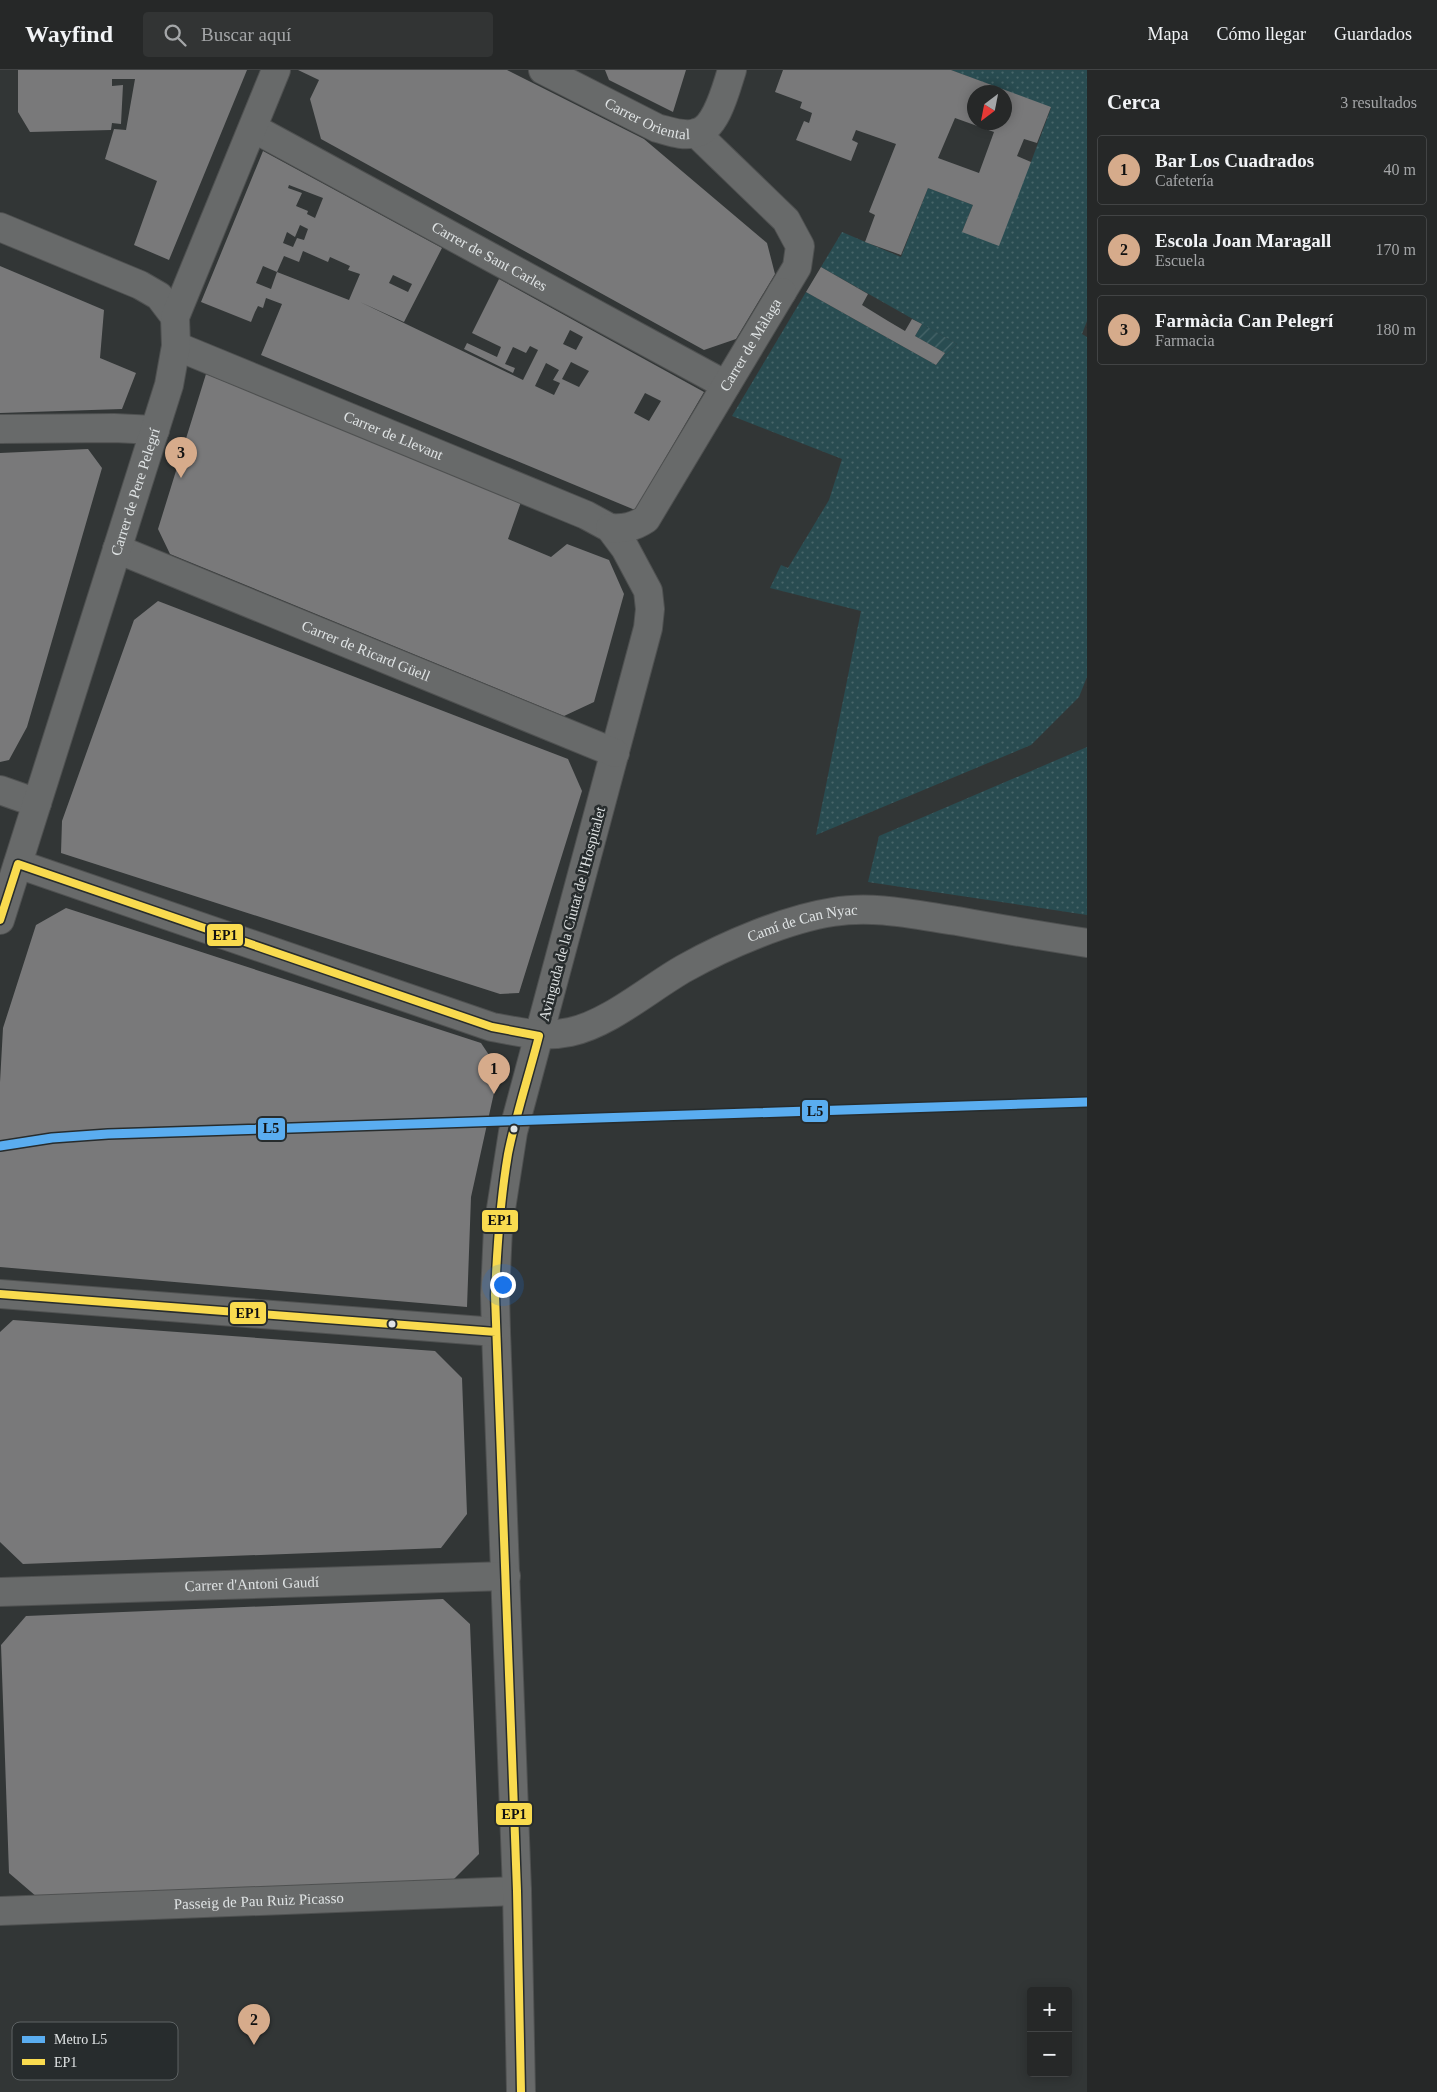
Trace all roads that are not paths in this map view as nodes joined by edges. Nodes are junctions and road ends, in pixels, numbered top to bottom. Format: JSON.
{"nodes":[{"id":1,"x":276,"y":70,"type":"edge"},
{"id":2,"x":732,"y":70,"type":"edge"},
{"id":3,"x":557,"y":73,"type":"edge"},
{"id":4,"x":253,"y":128,"type":"junction"},
{"id":5,"x":696,"y":133,"type":"junction"},
{"id":6,"x":0,"y":227,"type":"edge"},
{"id":7,"x":800,"y":246,"type":"joint"},
{"id":8,"x":176,"y":317,"type":"junction"},
{"id":9,"x":176,"y":346,"type":"junction"},
{"id":10,"x":726,"y":385,"type":"junction"},
{"id":11,"x":0,"y":429,"type":"edge"},
{"id":12,"x":155,"y":430,"type":"junction"},
{"id":13,"x":610,"y":528,"type":"junction"},
{"id":14,"x":117,"y":549,"type":"junction"},
{"id":15,"x":615,"y":753,"type":"junction"},
{"id":16,"x":0,"y":790,"type":"edge"},
{"id":17,"x":37,"y":803,"type":"junction"},
{"id":18,"x":18,"y":864,"type":"junction"},
{"id":19,"x":0,"y":920,"type":"edge"},
{"id":20,"x":1087,"y":943,"type":"edge"},
{"id":21,"x":539,"y":1036,"type":"junction"},
{"id":22,"x":0,"y":1294,"type":"edge"},
{"id":23,"x":496,"y":1332,"type":"junction"},
{"id":24,"x":506,"y":1576,"type":"junction"},
{"id":25,"x":0,"y":1592,"type":"edge"},
{"id":26,"x":517,"y":1891,"type":"junction"},
{"id":27,"x":0,"y":1912,"type":"edge"},
{"id":28,"x":521,"y":2092,"type":"edge"}],
"edges":[{"from":1,"to":4,"type":"street","name":"Carrer de Pere Pelegrí"},
{"from":2,"to":5,"type":"street"},
{"from":3,"to":5,"type":"street","name":"Carrer Oriental"},
{"from":4,"to":8,"type":"street","name":"Carrer de Pere Pelegrí"},
{"from":4,"to":10,"type":"street","name":"Carrer de Sant Carles"},
{"from":5,"to":7,"type":"street","name":"Carrer Oriental"},
{"from":6,"to":8,"type":"street"},
{"from":7,"to":10,"type":"street","name":"Carrer de Màlaga"},
{"from":8,"to":9,"type":"street","name":"Carrer de Pere Pelegrí"},
{"from":9,"to":12,"type":"street","name":"Carrer de Pere Pelegrí"},
{"from":9,"to":13,"type":"street","name":"Carrer de Llevant"},
{"from":10,"to":13,"type":"street","name":"Carrer de Màlaga"},
{"from":11,"to":12,"type":"street"},
{"from":12,"to":14,"type":"street","name":"Carrer de Pere Pelegrí"},
{"from":13,"to":15,"type":"street","name":"Avinguda de la Ciutat de l'Hospitalet"},
{"from":14,"to":15,"type":"street","name":"Carrer de Ricard Güell"},
{"from":14,"to":17,"type":"street","name":"Carrer de Pere Pelegrí"},
{"from":15,"to":21,"type":"street","name":"Avinguda de la Ciutat de l'Hospitalet"},
{"from":16,"to":17,"type":"street"},
{"from":17,"to":18,"type":"street","name":"Carrer de Pere Pelegrí"},
{"from":18,"to":19,"type":"street","name":"Carrer de Pere Pelegrí"},
{"from":18,"to":21,"type":"street","name":"Camí de Can Nyac"},
{"from":20,"to":21,"type":"street","name":"Camí de Can Nyac"},
{"from":21,"to":23,"type":"street","name":"Avinguda de la Ciutat de l'Hospitalet"},
{"from":22,"to":23,"type":"street"},
{"from":23,"to":24,"type":"street","name":"Avinguda de la Ciutat de l'Hospitalet"},
{"from":24,"to":25,"type":"street","name":"Carrer d'Antoni Gaudí"},
{"from":24,"to":26,"type":"street","name":"Avinguda de la Ciutat de l'Hospitalet"},
{"from":26,"to":27,"type":"street","name":"Passeig de Pau Ruiz Picasso"},
{"from":26,"to":28,"type":"street","name":"Avinguda de la Ciutat de l'Hospitalet"}]}
